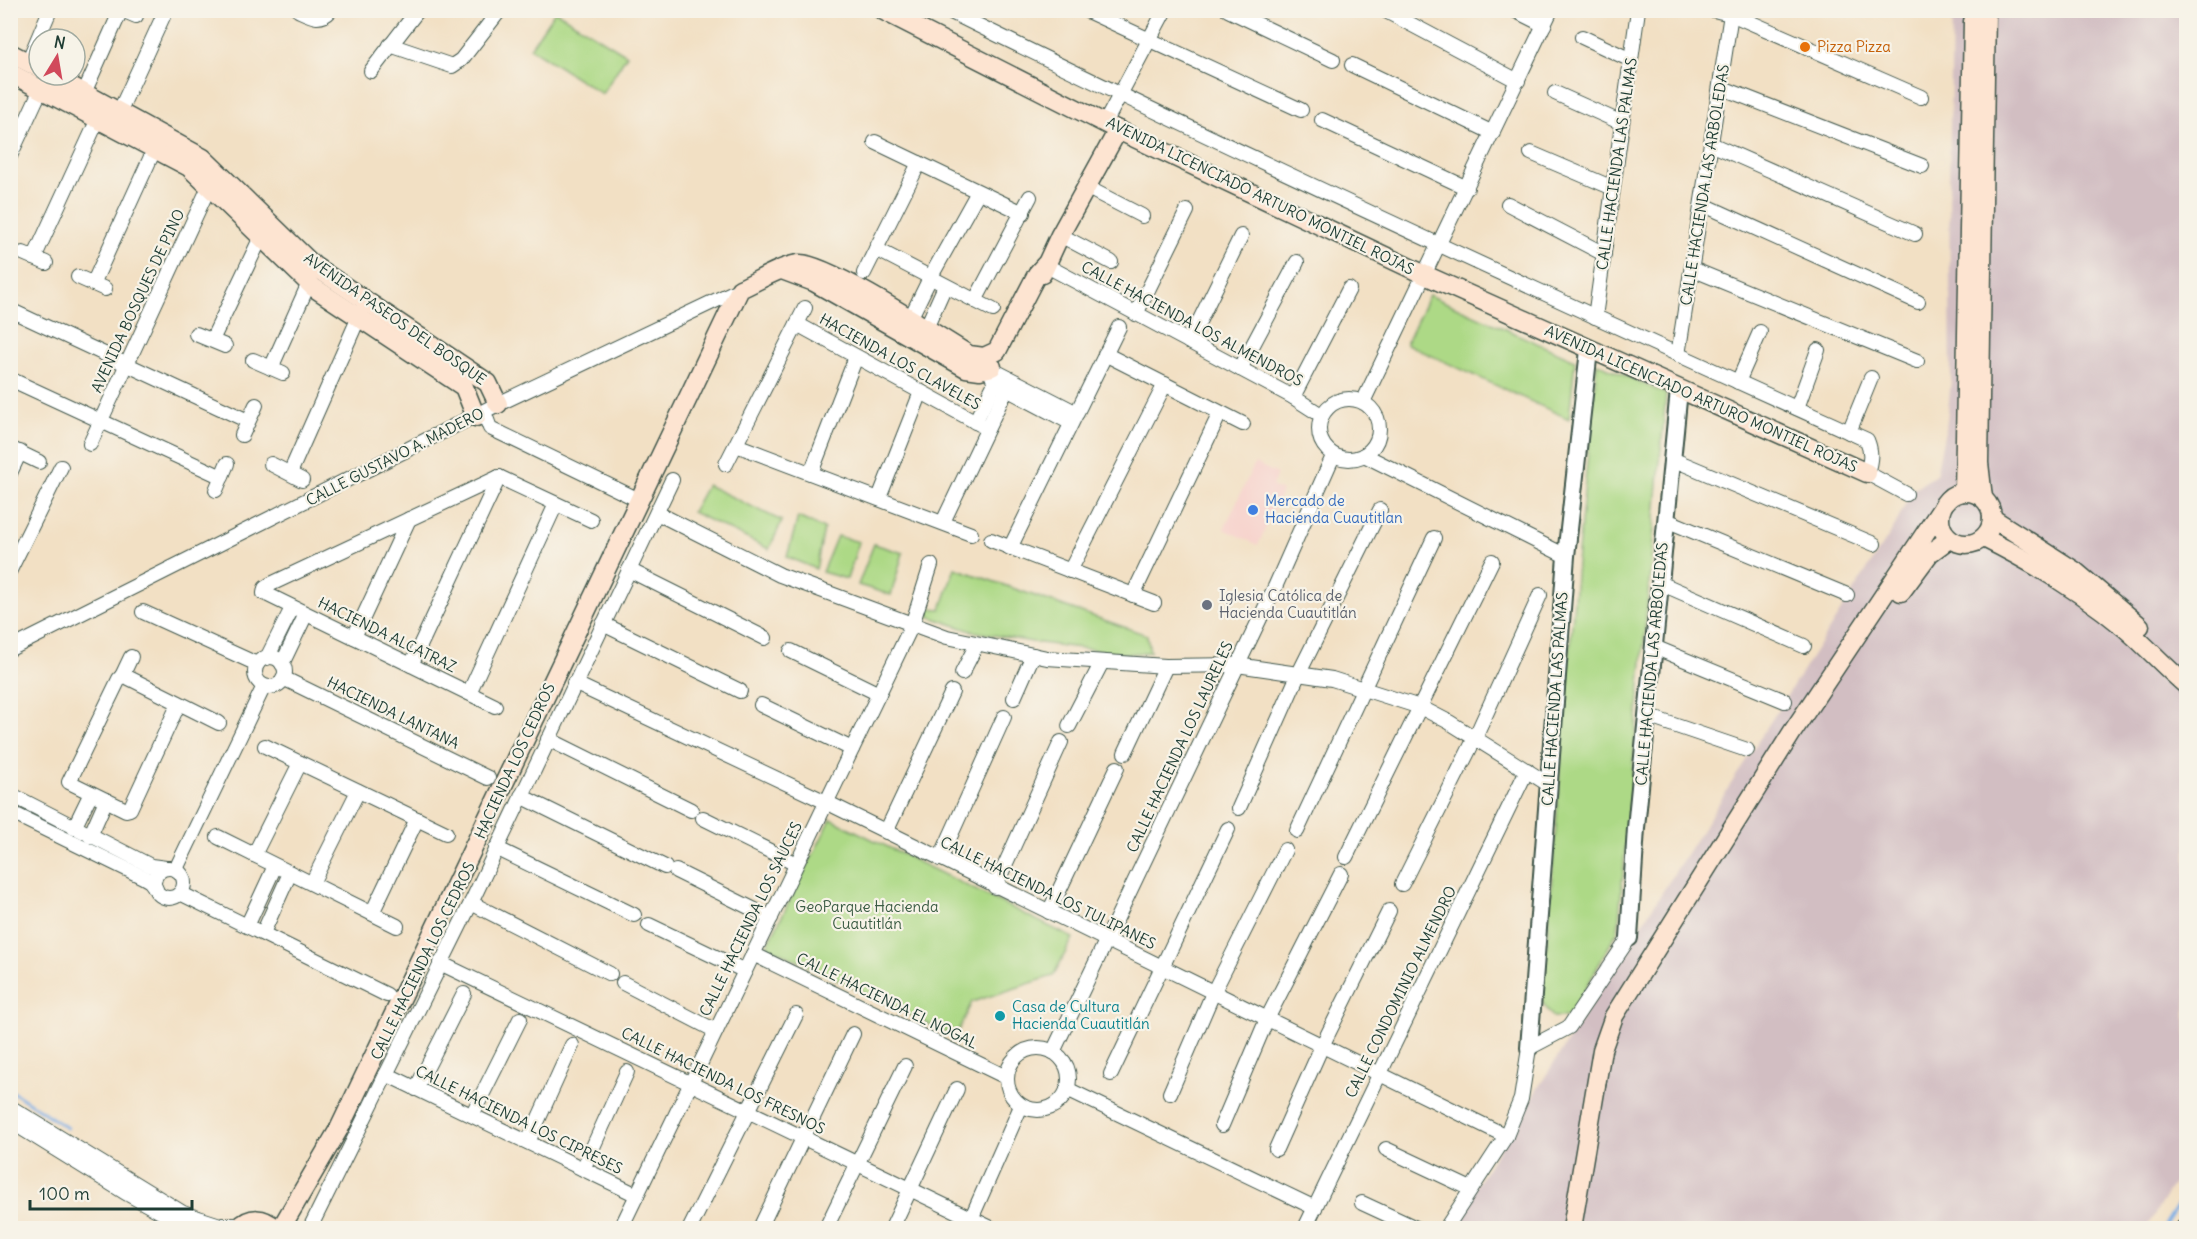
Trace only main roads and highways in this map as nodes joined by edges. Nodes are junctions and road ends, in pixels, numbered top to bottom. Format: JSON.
{"nodes":[{"id":1,"x":882,"y":10,"type":"edge"},
{"id":2,"x":1974,"y":10,"type":"edge"},
{"id":3,"x":1986,"y":10,"type":"edge"},
{"id":4,"x":10,"y":53,"type":"edge"},
{"id":5,"x":27,"y":62,"type":"edge"},
{"id":6,"x":10,"y":73,"type":"edge"},
{"id":7,"x":27,"y":77,"type":"edge"},
{"id":8,"x":55,"y":87,"type":"edge"},
{"id":9,"x":63,"y":87,"type":"edge"},
{"id":10,"x":110,"y":119,"type":"junction"},
{"id":11,"x":1111,"y":126,"type":"junction"},
{"id":12,"x":215,"y":181,"type":"junction"},
{"id":13,"x":740,"y":289,"type":"joint"},
{"id":14,"x":363,"y":309,"type":"junction"},
{"id":15,"x":1868,"y":473,"type":"road end"},
{"id":16,"x":1964,"y":492,"type":"junction"},
{"id":17,"x":1983,"y":498,"type":"junction"},
{"id":18,"x":1940,"y":511,"type":"junction"},
{"id":19,"x":1992,"y":518,"type":"junction"},
{"id":20,"x":1984,"y":538,"type":"junction"},
{"id":21,"x":1949,"y":539,"type":"junction"},
{"id":22,"x":2187,"y":670,"type":"edge"},
{"id":23,"x":2187,"y":685,"type":"edge"},
{"id":24,"x":241,"y":1227,"type":"edge"},
{"id":25,"x":275,"y":1228,"type":"edge"},
{"id":26,"x":281,"y":1228,"type":"edge"},
{"id":27,"x":1572,"y":1228,"type":"edge"},
{"id":28,"x":1580,"y":1228,"type":"edge"}],
"edges":[{"from":1,"to":11,"type":"main road","name":"AVENIDA LICENCIADO ARTURO MONTIEL ROJAS"},
{"from":2,"to":16,"type":"main road"},
{"from":3,"to":17,"type":"main road"},
{"from":4,"to":5,"type":"main road"},
{"from":6,"to":7,"type":"main road","name":"AVENIDA PASEOS DEL BOSQUE"},
{"from":8,"to":10,"type":"main road","name":"AVENIDA PASEOS DEL BOSQUE"},
{"from":9,"to":10,"type":"main road","name":"AVENIDA PASEOS DEL BOSQUE"},
{"from":10,"to":12,"type":"main road","name":"AVENIDA PASEOS DEL BOSQUE"},
{"from":10,"to":12,"type":"main road","name":"AVENIDA PASEOS DEL BOSQUE"},
{"from":11,"to":13,"type":"main road","name":"CALLE GUSTAVO A. MADERO"},
{"from":11,"to":15,"type":"main road","name":"AVENIDA LICENCIADO ARTURO MONTIEL ROJAS"},
{"from":12,"to":14,"type":"main road","name":"AVENIDA PASEOS DEL BOSQUE"},
{"from":12,"to":14,"type":"main road","name":"AVENIDA PASEOS DEL BOSQUE"},
{"from":13,"to":26,"type":"main road","name":"HACIENDA LOS CEDROS"},
{"from":14,"to":14,"type":"main road","name":"AVENIDA PASEOS DEL BOSQUE"},
{"from":16,"to":17,"type":"main road"},
{"from":16,"to":18,"type":"main road"},
{"from":17,"to":19,"type":"main road"},
{"from":18,"to":21,"type":"main road"},
{"from":18,"to":27,"type":"main road"},
{"from":19,"to":20,"type":"main road"},
{"from":19,"to":22,"type":"main road"},
{"from":20,"to":21,"type":"main road"},
{"from":20,"to":23,"type":"main road"},
{"from":21,"to":28,"type":"main road"},
{"from":24,"to":25,"type":"main road"}]}
